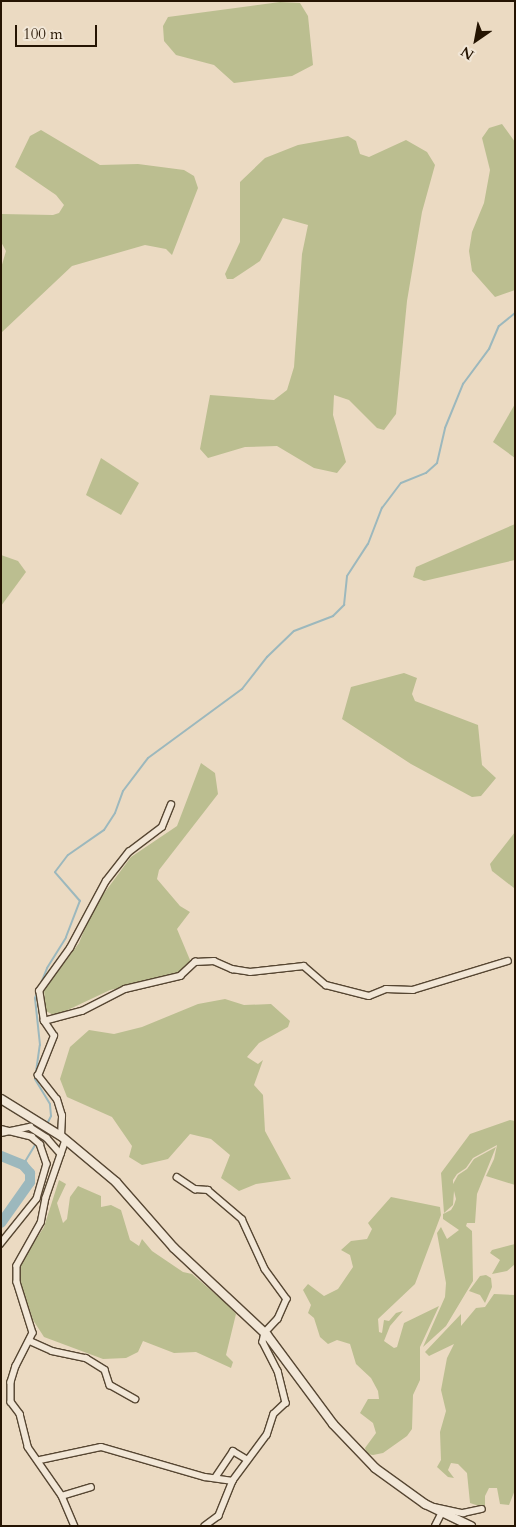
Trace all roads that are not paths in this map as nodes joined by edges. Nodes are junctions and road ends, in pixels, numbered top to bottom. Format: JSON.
{"nodes":[{"id":1,"x":171,"y":805,"type":"dead end"},
{"id":2,"x":508,"y":961,"type":"dead end"},
{"id":3,"x":44,"y":1021,"type":"junction"},
{"id":4,"x":1,"y":1099,"type":"edge"},
{"id":5,"x":1,"y":1129,"type":"edge"},
{"id":6,"x":11,"y":1131,"type":"junction"},
{"id":7,"x":1,"y":1133,"type":"edge"},
{"id":8,"x":64,"y":1138,"type":"junction"},
{"id":9,"x":61,"y":1154,"type":"junction"},
{"id":10,"x":177,"y":1177,"type":"dead end"},
{"id":11,"x":1,"y":1244,"type":"edge"},
{"id":12,"x":265,"y":1333,"type":"junction"},
{"id":13,"x":30,"y":1341,"type":"junction"},
{"id":14,"x":135,"y":1399,"type":"dead end"},
{"id":15,"x":40,"y":1460,"type":"junction"},
{"id":16,"x":248,"y":1460,"type":"junction"},
{"id":17,"x":214,"y":1478,"type":"junction"},
{"id":18,"x":233,"y":1481,"type":"junction"},
{"id":19,"x":90,"y":1487,"type":"dead end"},
{"id":20,"x":62,"y":1496,"type":"junction"},
{"id":21,"x":430,"y":1506,"type":"junction"},
{"id":22,"x":482,"y":1509,"type":"dead end"},
{"id":23,"x":442,"y":1512,"type":"junction"},
{"id":24,"x":75,"y":1526,"type":"edge"},
{"id":25,"x":205,"y":1526,"type":"edge"},
{"id":26,"x":435,"y":1526,"type":"edge"},
{"id":27,"x":471,"y":1526,"type":"edge"}],
"edges":[{"from":1,"to":3,"type":"street"},
{"from":2,"to":3,"type":"street"},
{"from":3,"to":8,"type":"street"},
{"from":4,"to":8,"type":"street"},
{"from":5,"to":6,"type":"street"},
{"from":6,"to":7,"type":"street"},
{"from":6,"to":9,"type":"street"},
{"from":6,"to":11,"type":"street"},
{"from":8,"to":9,"type":"street"},
{"from":8,"to":12,"type":"street"},
{"from":9,"to":13,"type":"street"},
{"from":10,"to":12,"type":"street"},
{"from":12,"to":16,"type":"street"},
{"from":12,"to":21,"type":"street"},
{"from":13,"to":14,"type":"street"},
{"from":13,"to":15,"type":"street"},
{"from":15,"to":17,"type":"street"},
{"from":15,"to":20,"type":"street"},
{"from":16,"to":17,"type":"street"},
{"from":16,"to":18,"type":"street"},
{"from":17,"to":18,"type":"street"},
{"from":18,"to":25,"type":"street"},
{"from":19,"to":20,"type":"street"},
{"from":20,"to":24,"type":"street"},
{"from":21,"to":22,"type":"street"},
{"from":21,"to":23,"type":"street"},
{"from":23,"to":26,"type":"street"},
{"from":23,"to":27,"type":"street"}]}
